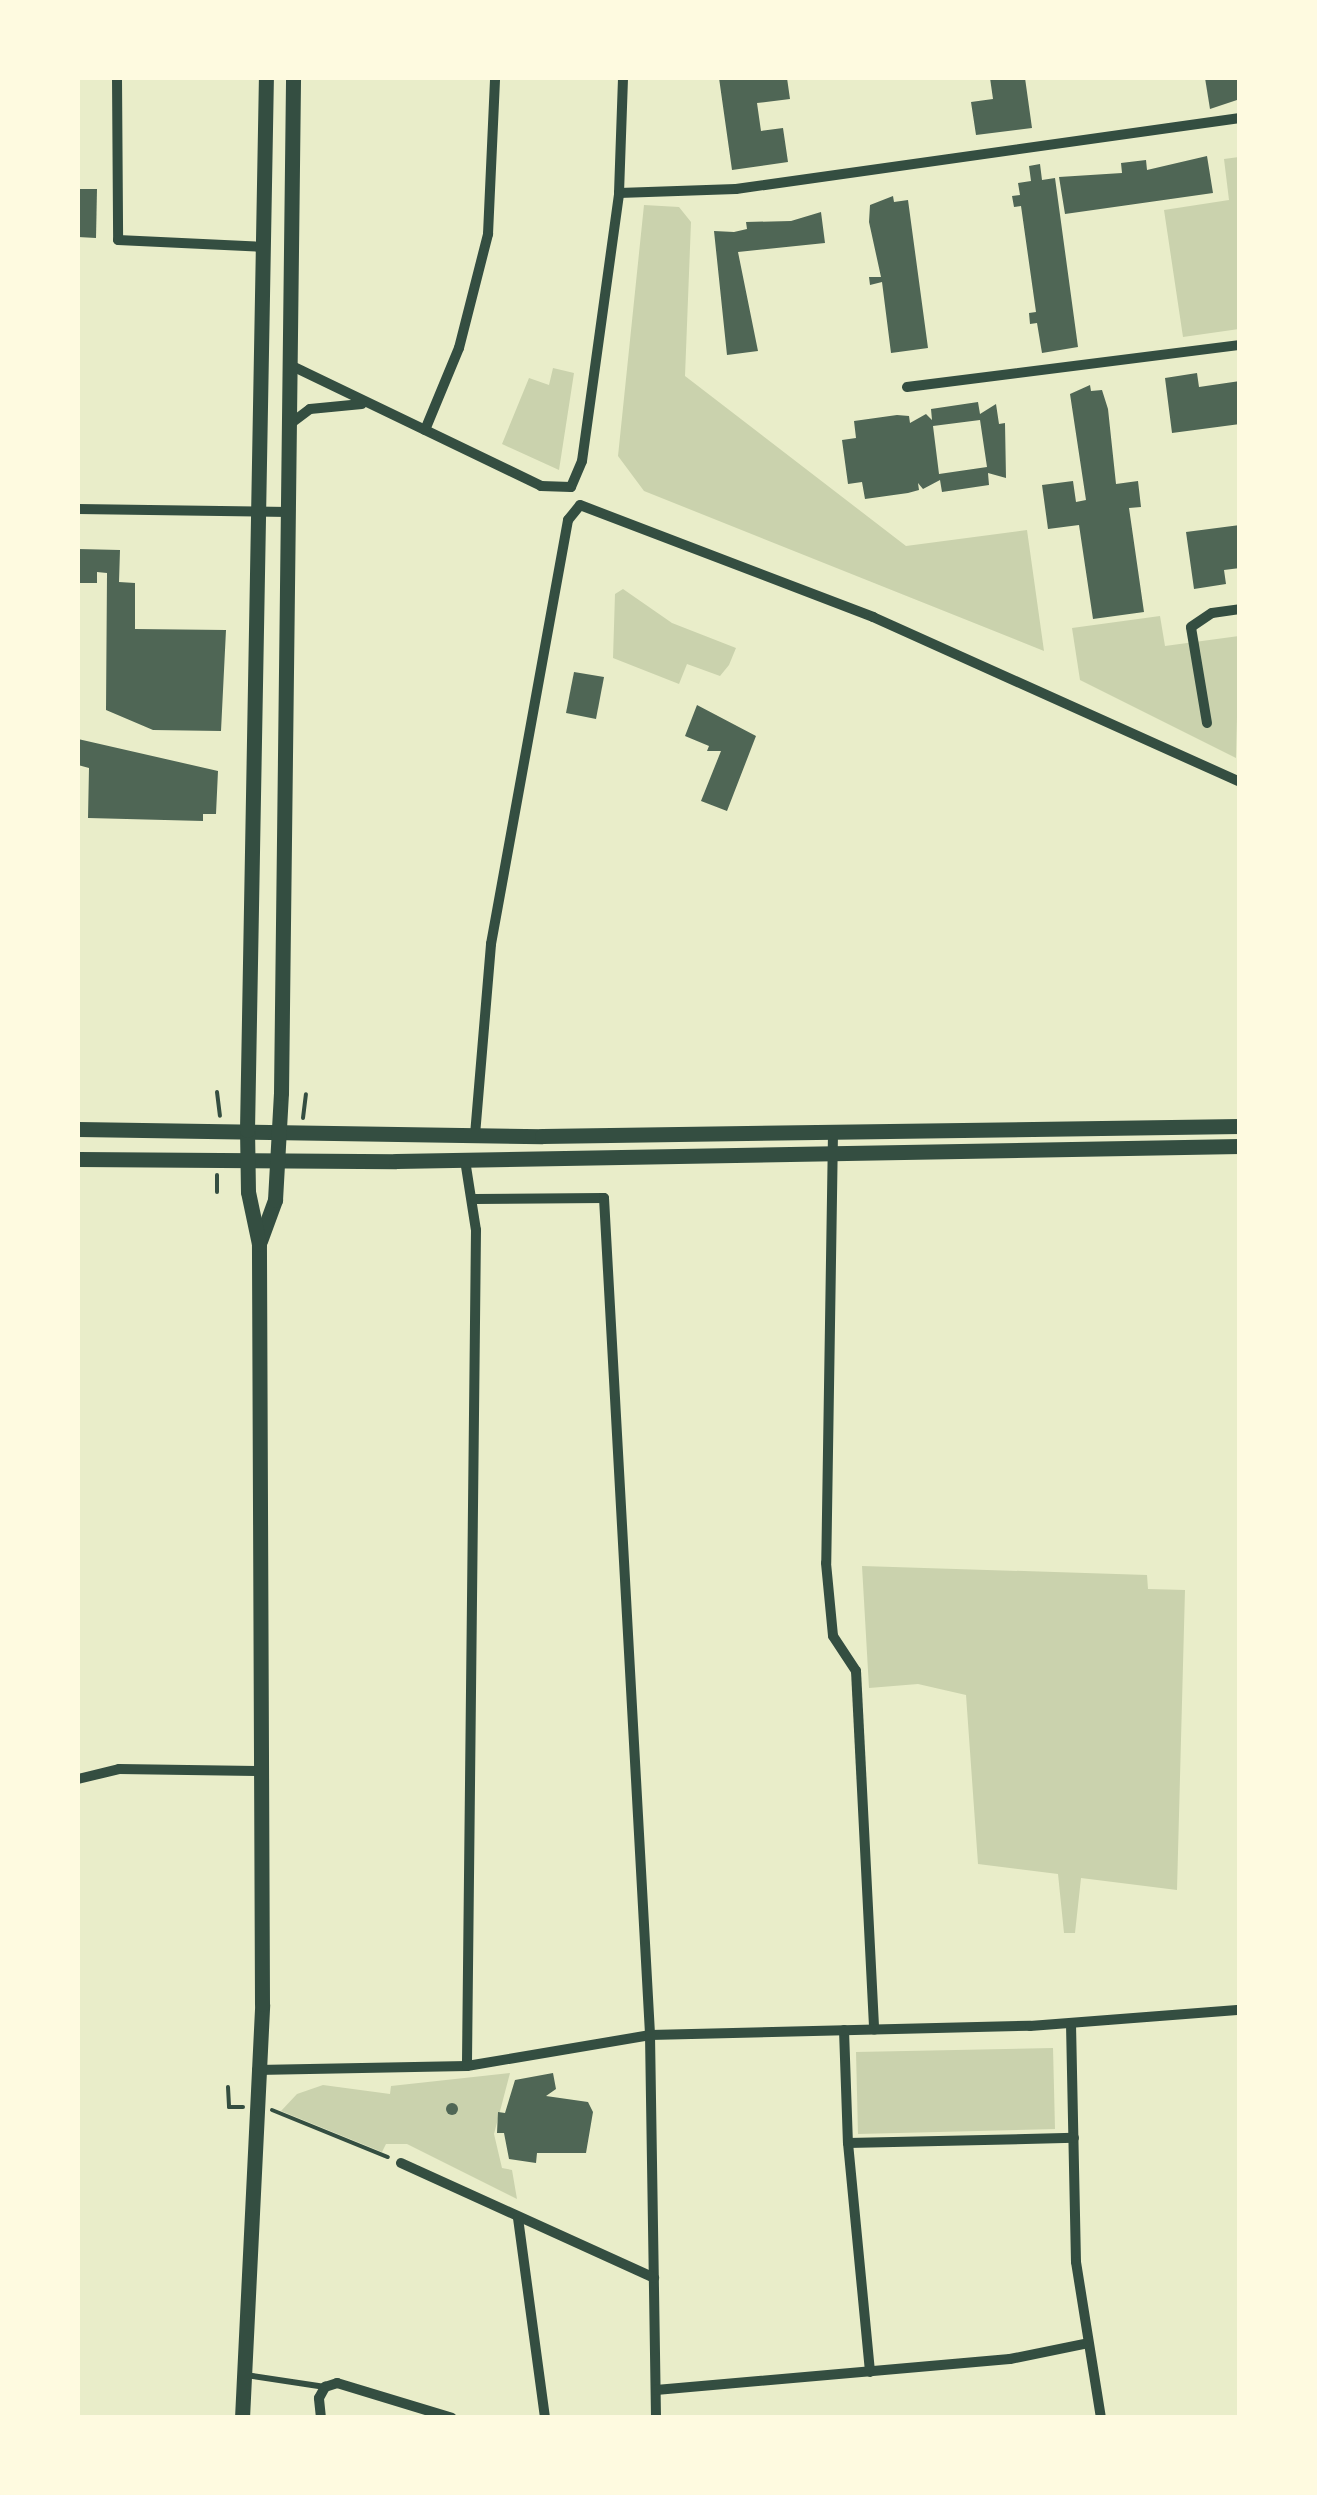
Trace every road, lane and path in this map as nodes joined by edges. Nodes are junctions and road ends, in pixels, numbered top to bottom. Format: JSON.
{"nodes":[{"id":1,"x":117,"y":78,"type":"edge"},
{"id":2,"x":266,"y":78,"type":"edge"},
{"id":3,"x":293,"y":78,"type":"edge"},
{"id":4,"x":495,"y":78,"type":"edge"},
{"id":5,"x":622,"y":78,"type":"edge"},
{"id":6,"x":1240,"y":118,"type":"edge"},
{"id":7,"x":619,"y":193,"type":"junction"},
{"id":8,"x":265,"y":247,"type":"junction"},
{"id":9,"x":1240,"y":346,"type":"edge"},
{"id":10,"x":290,"y":365,"type":"junction"},
{"id":11,"x":907,"y":387,"type":"dead end"},
{"id":12,"x":368,"y":403,"type":"junction"},
{"id":13,"x":290,"y":424,"type":"junction"},
{"id":14,"x":425,"y":430,"type":"junction"},
{"id":15,"x":78,"y":509,"type":"edge"},
{"id":16,"x":262,"y":512,"type":"junction"},
{"id":17,"x":289,"y":512,"type":"junction"},
{"id":18,"x":1240,"y":610,"type":"edge"},
{"id":19,"x":1208,"y":722,"type":"dead end"},
{"id":20,"x":1240,"y":782,"type":"edge"},
{"id":21,"x":1240,"y":1126,"type":"edge"},
{"id":22,"x":78,"y":1129,"type":"edge"},
{"id":23,"x":247,"y":1130,"type":"junction"},
{"id":24,"x":280,"y":1130,"type":"junction"},
{"id":25,"x":833,"y":1133,"type":"junction"},
{"id":26,"x":475,"y":1135,"type":"junction"},
{"id":27,"x":1240,"y":1146,"type":"edge"},
{"id":28,"x":834,"y":1154,"type":"junction"},
{"id":29,"x":78,"y":1160,"type":"edge"},
{"id":30,"x":466,"y":1160,"type":"junction"},
{"id":31,"x":248,"y":1162,"type":"junction"},
{"id":32,"x":277,"y":1162,"type":"junction"},
{"id":33,"x":475,"y":1198,"type":"junction"},
{"id":34,"x":259,"y":1244,"type":"junction"},
{"id":35,"x":261,"y":1770,"type":"junction"},
{"id":36,"x":78,"y":1780,"type":"edge"},
{"id":37,"x":1240,"y":2010,"type":"edge"},
{"id":38,"x":1071,"y":2024,"type":"junction"},
{"id":39,"x":844,"y":2030,"type":"junction"},
{"id":40,"x":874,"y":2030,"type":"junction"},
{"id":41,"x":650,"y":2035,"type":"junction"},
{"id":42,"x":467,"y":2066,"type":"junction"},
{"id":43,"x":258,"y":2070,"type":"junction"},
{"id":44,"x":228,"y":2087,"type":"dead end"},
{"id":45,"x":254,"y":2108,"type":"junction"},
{"id":46,"x":1074,"y":2138,"type":"junction"},
{"id":47,"x":848,"y":2143,"type":"junction"},
{"id":48,"x":402,"y":2163,"type":"joint"},
{"id":49,"x":518,"y":2218,"type":"junction"},
{"id":50,"x":654,"y":2278,"type":"junction"},
{"id":51,"x":1084,"y":2344,"type":"junction"},
{"id":52,"x":870,"y":2372,"type":"junction"},
{"id":53,"x":244,"y":2374,"type":"junction"},
{"id":54,"x":325,"y":2387,"type":"junction"},
{"id":55,"x":656,"y":2390,"type":"junction"},
{"id":56,"x":242,"y":2418,"type":"edge"},
{"id":57,"x":321,"y":2418,"type":"edge"},
{"id":58,"x":452,"y":2418,"type":"edge"},
{"id":59,"x":545,"y":2418,"type":"edge"},
{"id":60,"x":656,"y":2418,"type":"edge"},
{"id":61,"x":1100,"y":2418,"type":"edge"}],
"edges":[{"from":1,"to":8,"type":"street"},
{"from":2,"to":8,"type":"main road"},
{"from":3,"to":10,"type":"main road"},
{"from":4,"to":14,"type":"street"},
{"from":5,"to":7,"type":"street"},
{"from":6,"to":7,"type":"street"},
{"from":7,"to":14,"type":"street"},
{"from":8,"to":16,"type":"main road"},
{"from":9,"to":11,"type":"street"},
{"from":10,"to":12,"type":"street"},
{"from":10,"to":13,"type":"main road"},
{"from":12,"to":13,"type":"street"},
{"from":12,"to":14,"type":"street"},
{"from":13,"to":17,"type":"main road"},
{"from":15,"to":16,"type":"street"},
{"from":16,"to":17,"type":"street"},
{"from":16,"to":23,"type":"main road"},
{"from":17,"to":24,"type":"main road"},
{"from":18,"to":19,"type":"street"},
{"from":20,"to":26,"type":"street"},
{"from":21,"to":25,"type":"main road"},
{"from":22,"to":23,"type":"main road"},
{"from":23,"to":24,"type":"main road"},
{"from":23,"to":31,"type":"main road"},
{"from":24,"to":26,"type":"main road"},
{"from":24,"to":32,"type":"main road"},
{"from":25,"to":26,"type":"main road"},
{"from":25,"to":28,"type":"street"},
{"from":27,"to":28,"type":"main road"},
{"from":28,"to":30,"type":"main road"},
{"from":28,"to":40,"type":"street"},
{"from":29,"to":31,"type":"main road"},
{"from":30,"to":32,"type":"main road"},
{"from":30,"to":33,"type":"street"},
{"from":31,"to":32,"type":"main road"},
{"from":31,"to":34,"type":"main road"},
{"from":32,"to":34,"type":"main road"},
{"from":33,"to":41,"type":"street"},
{"from":33,"to":42,"type":"street"},
{"from":34,"to":35,"type":"main road"},
{"from":35,"to":36,"type":"street"},
{"from":35,"to":43,"type":"main road"},
{"from":37,"to":38,"type":"street"},
{"from":38,"to":40,"type":"street"},
{"from":38,"to":46,"type":"street"},
{"from":39,"to":40,"type":"street"},
{"from":39,"to":41,"type":"street"},
{"from":39,"to":47,"type":"street"},
{"from":41,"to":42,"type":"street"},
{"from":41,"to":50,"type":"street"},
{"from":42,"to":43,"type":"street"},
{"from":43,"to":45,"type":"main road"},
{"from":44,"to":45,"type":"path"},
{"from":45,"to":48,"type":"path"},
{"from":45,"to":53,"type":"main road"},
{"from":46,"to":47,"type":"street"},
{"from":46,"to":51,"type":"street"},
{"from":47,"to":52,"type":"street"},
{"from":48,"to":49,"type":"street"},
{"from":49,"to":50,"type":"street"},
{"from":49,"to":59,"type":"street"},
{"from":50,"to":55,"type":"street"},
{"from":51,"to":52,"type":"street"},
{"from":51,"to":61,"type":"street"},
{"from":52,"to":55,"type":"street"},
{"from":53,"to":54,"type":"lane"},
{"from":53,"to":56,"type":"main road"},
{"from":54,"to":57,"type":"street"},
{"from":54,"to":58,"type":"street"},
{"from":55,"to":60,"type":"street"}]}
